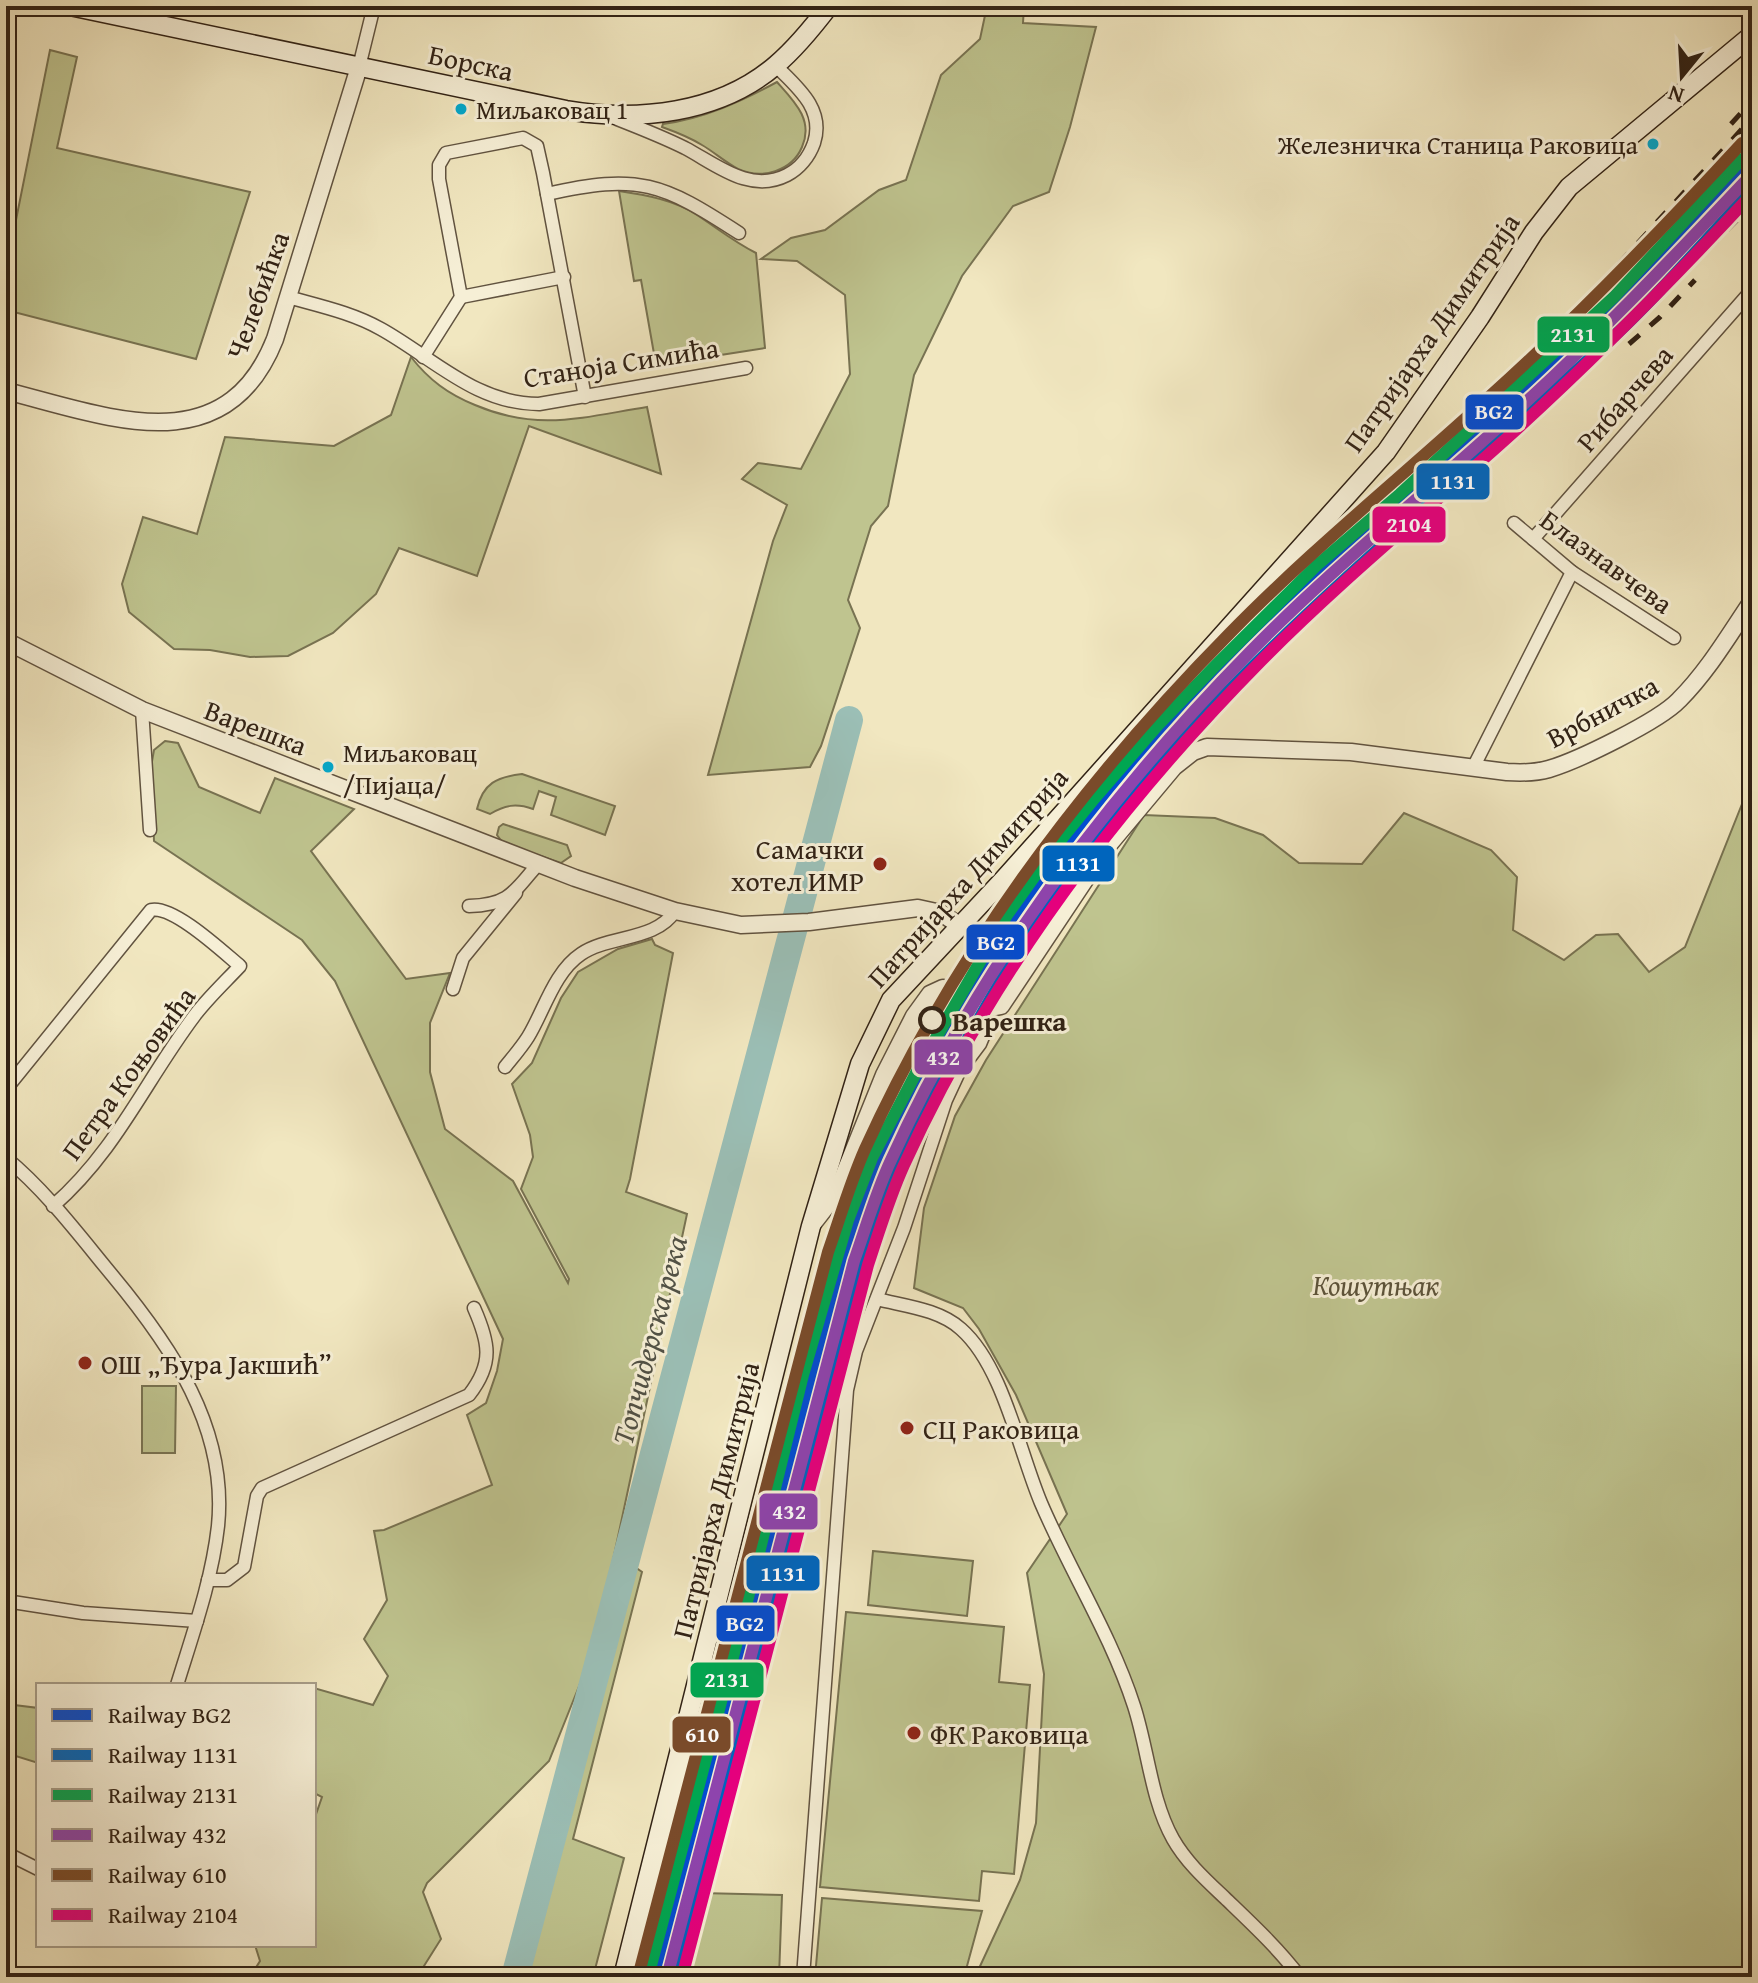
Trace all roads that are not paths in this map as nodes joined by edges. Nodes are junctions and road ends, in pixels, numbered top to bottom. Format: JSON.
{"nodes":[{"id":1,"x":70,"y":6,"type":"edge"},
{"id":2,"x":374,"y":6,"type":"edge"},
{"id":3,"x":829,"y":6,"type":"edge"},
{"id":4,"x":1752,"y":35,"type":"edge"},
{"id":5,"x":776,"y":66,"type":"junction"},
{"id":6,"x":359,"y":67,"type":"junction"},
{"id":7,"x":611,"y":116,"type":"junction"},
{"id":8,"x":547,"y":194,"type":"junction"},
{"id":9,"x":739,"y":233,"type":"dead end"},
{"id":10,"x":564,"y":277,"type":"junction"},
{"id":11,"x":1752,"y":290,"type":"edge"},
{"id":12,"x":288,"y":297,"type":"junction"},
{"id":13,"x":461,"y":297,"type":"junction"},
{"id":14,"x":423,"y":357,"type":"junction"},
{"id":15,"x":746,"y":368,"type":"dead end"},
{"id":16,"x":6,"y":391,"type":"edge"},
{"id":17,"x":585,"y":397,"type":"junction"},
{"id":18,"x":1514,"y":523,"type":"dead end"},
{"id":19,"x":1533,"y":539,"type":"junction"},
{"id":20,"x":1572,"y":572,"type":"junction"},
{"id":21,"x":1752,"y":601,"type":"edge"},
{"id":22,"x":1674,"y":638,"type":"dead end"},
{"id":23,"x":6,"y":641,"type":"edge"},
{"id":24,"x":142,"y":710,"type":"junction"},
{"id":25,"x":1473,"y":768,"type":"junction"},
{"id":26,"x":150,"y":830,"type":"dead end"},
{"id":27,"x":538,"y":864,"type":"junction"},
{"id":28,"x":516,"y":893,"type":"junction"},
{"id":29,"x":469,"y":906,"type":"dead end"},
{"id":30,"x":675,"y":911,"type":"junction"},
{"id":31,"x":960,"y":926,"type":"junction"},
{"id":32,"x":453,"y":989,"type":"dead end"},
{"id":33,"x":981,"y":1008,"type":"junction"},
{"id":34,"x":505,"y":1067,"type":"dead end"},
{"id":35,"x":6,"y":1089,"type":"edge"},
{"id":36,"x":6,"y":1158,"type":"edge"},
{"id":37,"x":53,"y":1206,"type":"junction"},
{"id":38,"x":811,"y":1226,"type":"junction"},
{"id":39,"x":877,"y":1299,"type":"junction"},
{"id":40,"x":474,"y":1308,"type":"dead end"},
{"id":41,"x":208,"y":1580,"type":"junction"},
{"id":42,"x":6,"y":1601,"type":"edge"},
{"id":43,"x":197,"y":1621,"type":"junction"},
{"id":44,"x":178,"y":1683,"type":"edge"},
{"id":45,"x":6,"y":1853,"type":"edge"},
{"id":46,"x":36,"y":1868,"type":"edge"},
{"id":47,"x":623,"y":1977,"type":"edge"},
{"id":48,"x":803,"y":1977,"type":"edge"},
{"id":49,"x":1300,"y":1977,"type":"edge"}],
"edges":[{"from":1,"to":6,"type":"main road","name":"Борска"},
{"from":2,"to":6,"type":"street"},
{"from":3,"to":5,"type":"main road","name":"Борска"},
{"from":4,"to":31,"type":"main road","name":"Патријарха Димитрија"},
{"from":5,"to":7,"type":"main road","name":"Борска"},
{"from":5,"to":7,"type":"street"},
{"from":6,"to":7,"type":"main road","name":"Борска"},
{"from":6,"to":12,"type":"street","name":"Челебићка"},
{"from":8,"to":9,"type":"street"},
{"from":8,"to":10,"type":"street"},
{"from":8,"to":13,"type":"street"},
{"from":10,"to":13,"type":"street"},
{"from":10,"to":17,"type":"street"},
{"from":11,"to":19,"type":"street","name":"Рибарчева"},
{"from":12,"to":14,"type":"street","name":"Станоја Симића"},
{"from":12,"to":16,"type":"street","name":"Челебићка"},
{"from":13,"to":14,"type":"street"},
{"from":14,"to":17,"type":"street","name":"Станоја Симића"},
{"from":15,"to":17,"type":"street","name":"Станоја Симића"},
{"from":18,"to":19,"type":"street","name":"Блазнавчева"},
{"from":19,"to":20,"type":"street","name":"Блазнавчева"},
{"from":20,"to":22,"type":"street","name":"Блазнавчева"},
{"from":20,"to":25,"type":"street"},
{"from":21,"to":25,"type":"street","name":"Врбничка"},
{"from":23,"to":24,"type":"street","name":"Варешка"},
{"from":24,"to":26,"type":"street"},
{"from":24,"to":27,"type":"street","name":"Варешка"},
{"from":25,"to":33,"type":"street","name":"Врбничка"},
{"from":27,"to":28,"type":"street"},
{"from":27,"to":30,"type":"street","name":"Варешка"},
{"from":28,"to":29,"type":"street"},
{"from":28,"to":32,"type":"street"},
{"from":30,"to":31,"type":"street","name":"Варешка"},
{"from":30,"to":34,"type":"street"},
{"from":31,"to":38,"type":"main road","name":"Патријарха Димитрија"},
{"from":33,"to":38,"type":"street"},
{"from":33,"to":39,"type":"street"},
{"from":35,"to":37,"type":"street","name":"Петра Коњовића"},
{"from":36,"to":37,"type":"street","name":"Петра Коњовића"},
{"from":37,"to":41,"type":"street","name":"Петра Коњовића"},
{"from":38,"to":47,"type":"main road","name":"Патријарха Димитрија"},
{"from":39,"to":48,"type":"street"},
{"from":39,"to":49,"type":"street"},
{"from":40,"to":41,"type":"street"},
{"from":41,"to":43,"type":"street","name":"Петра Коњовића"},
{"from":42,"to":43,"type":"street"},
{"from":43,"to":44,"type":"street","name":"Петра Коњовића"},
{"from":45,"to":46,"type":"street"}]}
